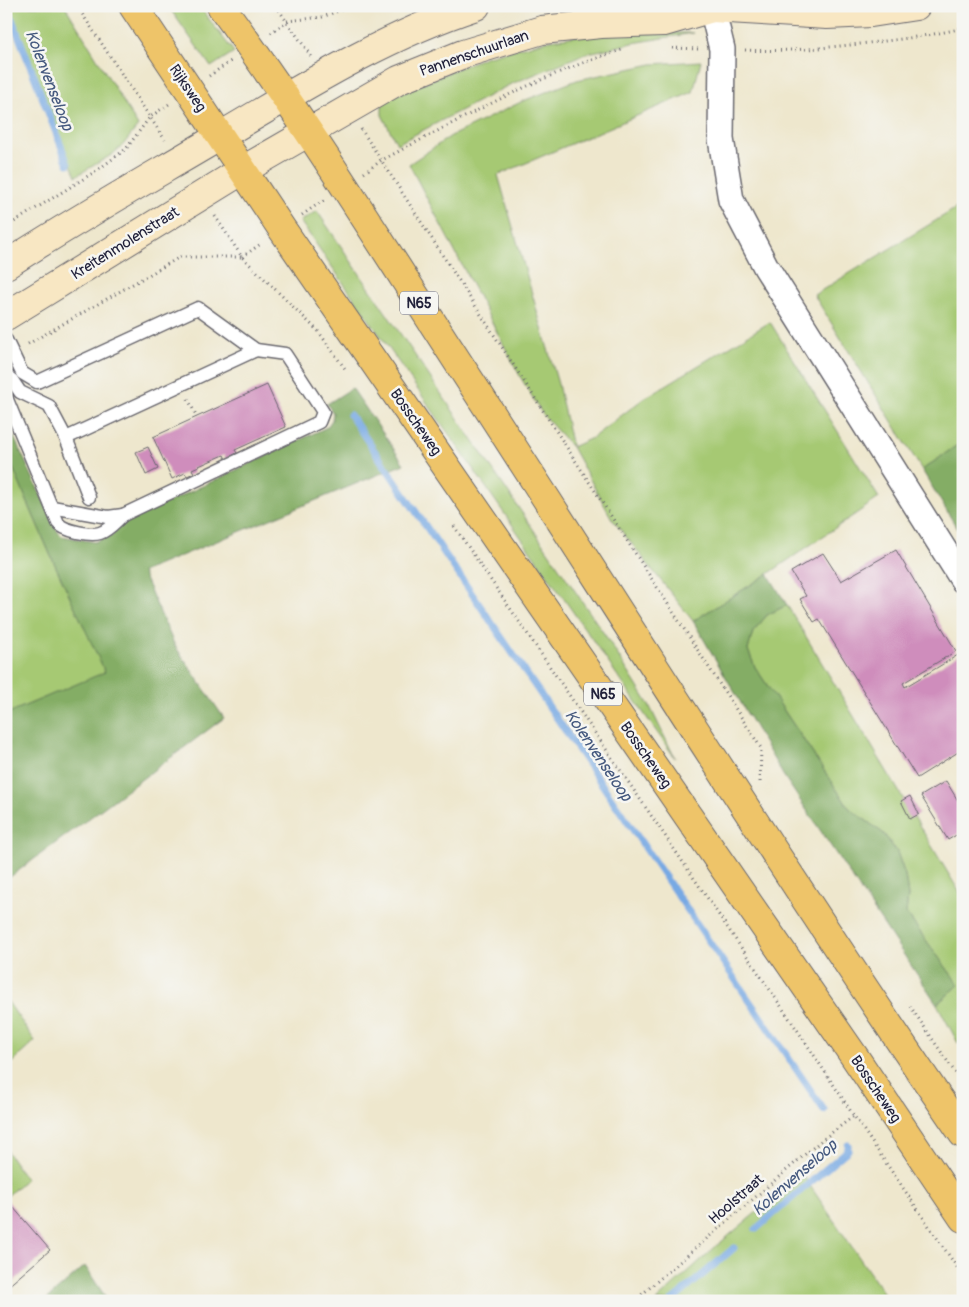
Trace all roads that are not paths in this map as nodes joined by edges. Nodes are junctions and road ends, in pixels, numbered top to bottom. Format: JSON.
{"nodes":[{"id":1,"x":133,"y":6,"type":"edge"},
{"id":2,"x":221,"y":6,"type":"edge"},
{"id":3,"x":476,"y":6,"type":"edge"},
{"id":4,"x":916,"y":6,"type":"edge"},
{"id":5,"x":708,"y":7,"type":"edge"},
{"id":6,"x":286,"y":97,"type":"junction"},
{"id":7,"x":310,"y":133,"type":"junction"},
{"id":8,"x":220,"y":136,"type":"junction"},
{"id":9,"x":243,"y":170,"type":"junction"},
{"id":10,"x":6,"y":265,"type":"edge"},
{"id":11,"x":6,"y":316,"type":"edge"},
{"id":12,"x":6,"y":340,"type":"edge"},
{"id":13,"x":256,"y":350,"type":"junction"},
{"id":14,"x":6,"y":374,"type":"edge"},
{"id":15,"x":6,"y":397,"type":"edge"},
{"id":16,"x":66,"y":438,"type":"junction"},
{"id":17,"x":89,"y":497,"type":"dead end"},
{"id":18,"x":52,"y":507,"type":"junction"},
{"id":19,"x":123,"y":515,"type":"junction"},
{"id":20,"x":963,"y":580,"type":"edge"},
{"id":21,"x":963,"y":1134,"type":"edge"},
{"id":22,"x":963,"y":1218,"type":"edge"}],
"edges":[{"from":1,"to":8,"type":"main road","name":"Rijksweg","number":"N65"},
{"from":2,"to":6,"type":"main road","number":"N65"},
{"from":3,"to":6,"type":"main road"},
{"from":4,"to":5,"type":"main road","name":"Pannenschuurlaan"},
{"from":5,"to":7,"type":"main road","name":"Pannenschuurlaan"},
{"from":5,"to":20,"type":"street"},
{"from":6,"to":7,"type":"main road","number":"N65"},
{"from":6,"to":8,"type":"main road"},
{"from":7,"to":9,"type":"main road","name":"Pannenschuurlaan"},
{"from":7,"to":21,"type":"main road","number":"N65"},
{"from":8,"to":9,"type":"main road","name":"Rijksweg","number":"N65"},
{"from":8,"to":10,"type":"main road"},
{"from":9,"to":11,"type":"main road","name":"Kreitenmolenstraat"},
{"from":9,"to":22,"type":"main road","name":"Bosscheweg","number":"N65"},
{"from":12,"to":13,"type":"lane"},
{"from":13,"to":16,"type":"lane"},
{"from":13,"to":19,"type":"lane"},
{"from":14,"to":16,"type":"lane"},
{"from":15,"to":18,"type":"lane"},
{"from":16,"to":17,"type":"lane"},
{"from":18,"to":19,"type":"lane"},
{"from":18,"to":19,"type":"lane"}]}
